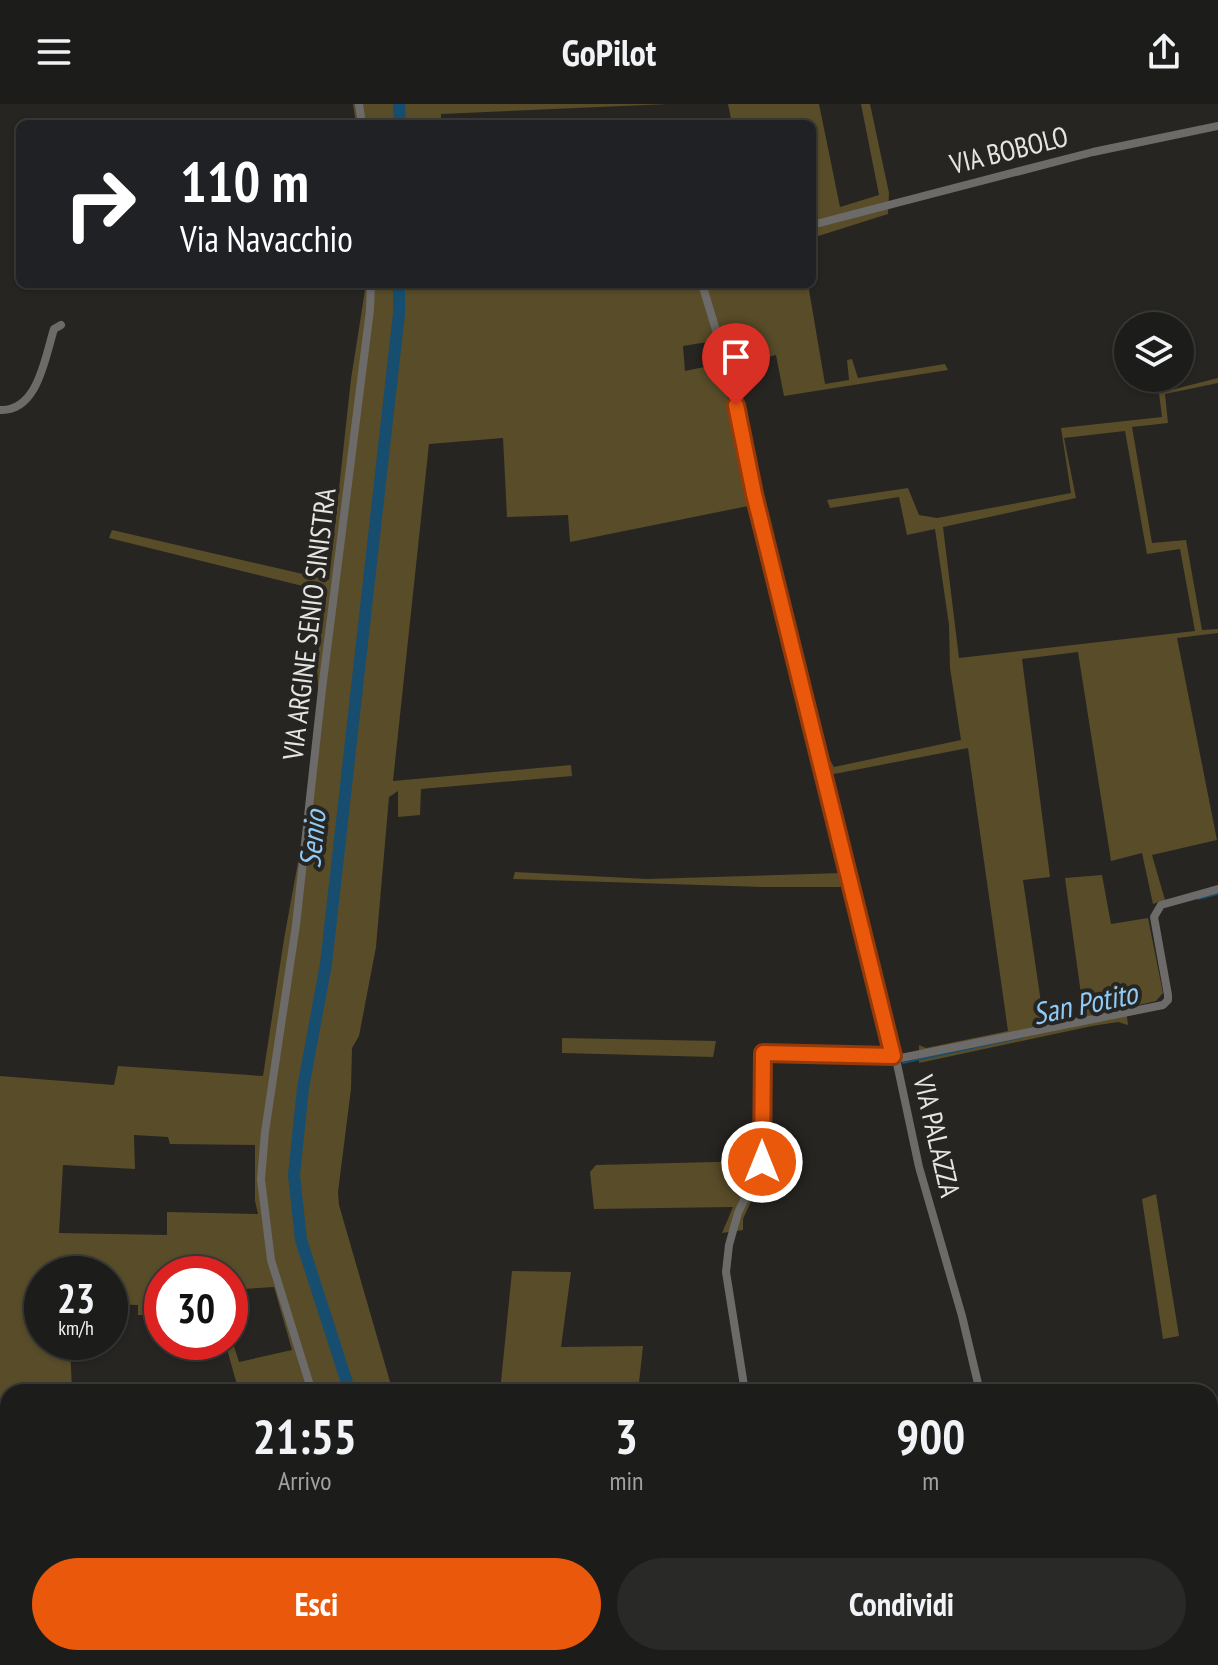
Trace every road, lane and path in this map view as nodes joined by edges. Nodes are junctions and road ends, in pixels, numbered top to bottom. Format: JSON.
{"nodes":[{"id":1,"x":1218,"y":126,"type":"edge"},
{"id":2,"x":816,"y":224,"type":"edge"},
{"id":3,"x":371,"y":288,"type":"edge"},
{"id":4,"x":703,"y":288,"type":"edge"},
{"id":5,"x":61,"y":325,"type":"dead end"},
{"id":6,"x":0,"y":410,"type":"edge"},
{"id":7,"x":1218,"y":889,"type":"edge"},
{"id":8,"x":895,"y":1057,"type":"junction"},
{"id":9,"x":310,"y":1384,"type":"edge"},
{"id":10,"x":744,"y":1384,"type":"edge"},
{"id":11,"x":978,"y":1384,"type":"edge"}],
"edges":[{"from":1,"to":2,"type":"street","name":"VIA BOBOLO"},
{"from":3,"to":9,"type":"street","name":"VIA ARGINE SENIO SINISTRA"},
{"from":4,"to":8,"type":"street","name":"VIA PALAZZA"},
{"from":5,"to":6,"type":"street"},
{"from":7,"to":8,"type":"street"},
{"from":8,"to":10,"type":"street"},
{"from":8,"to":11,"type":"street","name":"VIA PALAZZA"}]}
